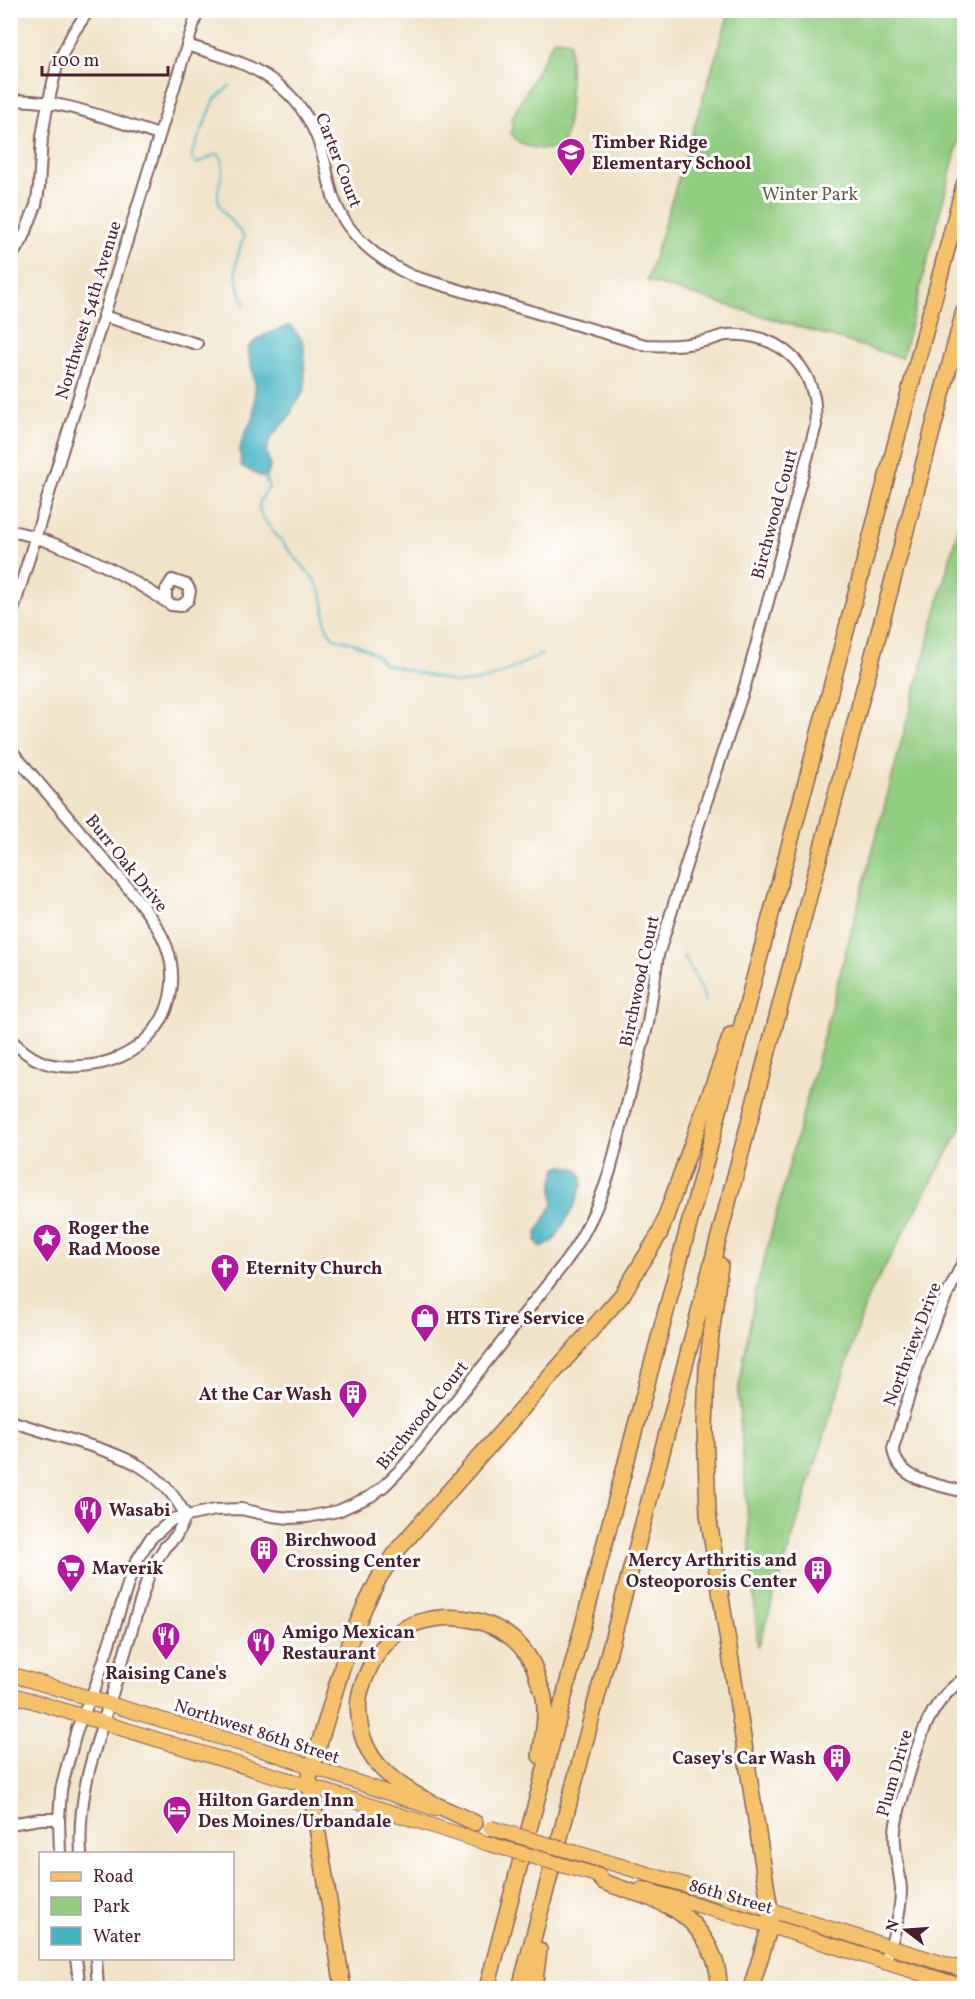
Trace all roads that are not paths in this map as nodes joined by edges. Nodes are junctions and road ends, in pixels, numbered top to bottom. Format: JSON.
{"nodes":[{"id":1,"x":89,"y":10,"type":"edge"},
{"id":2,"x":198,"y":10,"type":"edge"},
{"id":3,"x":187,"y":45,"type":"junction"},
{"id":4,"x":10,"y":101,"type":"edge"},
{"id":5,"x":48,"y":103,"type":"junction"},
{"id":6,"x":159,"y":135,"type":"junction"},
{"id":7,"x":964,"y":185,"type":"edge"},
{"id":8,"x":10,"y":258,"type":"edge"},
{"id":9,"x":964,"y":311,"type":"edge"},
{"id":10,"x":103,"y":316,"type":"junction"},
{"id":11,"x":631,"y":342,"type":"joint"},
{"id":12,"x":196,"y":344,"type":"dead end"},
{"id":13,"x":10,"y":531,"type":"edge"},
{"id":14,"x":35,"y":537,"type":"junction"},
{"id":15,"x":166,"y":602,"type":"dead end"},
{"id":16,"x":10,"y":620,"type":"edge"},
{"id":17,"x":10,"y":749,"type":"edge"},
{"id":18,"x":765,"y":939,"type":"junction"},
{"id":19,"x":10,"y":1039,"type":"edge"},
{"id":20,"x":727,"y":1207,"type":"junction"},
{"id":21,"x":964,"y":1260,"type":"edge"},
{"id":22,"x":10,"y":1421,"type":"edge"},
{"id":23,"x":964,"y":1492,"type":"edge"},
{"id":24,"x":186,"y":1516,"type":"junction"},
{"id":25,"x":10,"y":1674,"type":"edge"},
{"id":26,"x":964,"y":1679,"type":"edge"},
{"id":27,"x":10,"y":1694,"type":"edge"},
{"id":28,"x":91,"y":1698,"type":"junction"},
{"id":29,"x":109,"y":1704,"type":"junction"},
{"id":30,"x":83,"y":1716,"type":"junction"},
{"id":31,"x":103,"y":1723,"type":"junction"},
{"id":32,"x":311,"y":1767,"type":"junction"},
{"id":33,"x":309,"y":1786,"type":"junction"},
{"id":34,"x":566,"y":1813,"type":"junction"},
{"id":35,"x":59,"y":1820,"type":"junction"},
{"id":36,"x":475,"y":1823,"type":"junction"},
{"id":37,"x":10,"y":1824,"type":"edge"},
{"id":38,"x":491,"y":1828,"type":"joint"},
{"id":39,"x":486,"y":1843,"type":"joint"},
{"id":40,"x":60,"y":1852,"type":"edge"},
{"id":41,"x":81,"y":1852,"type":"edge"},
{"id":42,"x":522,"y":1856,"type":"junction"},
{"id":43,"x":596,"y":1875,"type":"junction"},
{"id":44,"x":770,"y":1910,"type":"junction"},
{"id":45,"x":770,"y":1926,"type":"junction"},
{"id":46,"x":890,"y":1947,"type":"junction"},
{"id":47,"x":76,"y":1960,"type":"edge"},
{"id":48,"x":96,"y":1960,"type":"edge"},
{"id":49,"x":885,"y":1962,"type":"junction"},
{"id":50,"x":964,"y":1970,"type":"edge"},
{"id":51,"x":964,"y":1987,"type":"edge"},
{"id":52,"x":80,"y":1989,"type":"edge"},
{"id":53,"x":98,"y":1989,"type":"edge"},
{"id":54,"x":343,"y":1989,"type":"edge"},
{"id":55,"x":487,"y":1989,"type":"edge"},
{"id":56,"x":519,"y":1989,"type":"edge"},
{"id":57,"x":534,"y":1989,"type":"edge"},
{"id":58,"x":718,"y":1989,"type":"edge"},
{"id":59,"x":751,"y":1989,"type":"edge"}],
"edges":[{"from":1,"to":5,"type":"street"},
{"from":2,"to":3,"type":"street","name":"Northwest 54th Avenue"},
{"from":3,"to":6,"type":"street","name":"Northwest 54th Avenue"},
{"from":3,"to":11,"type":"street","name":"Carter Court"},
{"from":4,"to":5,"type":"street"},
{"from":5,"to":6,"type":"street"},
{"from":5,"to":8,"type":"street"},
{"from":6,"to":10,"type":"street","name":"Northwest 54th Avenue"},
{"from":7,"to":18,"type":"highway"},
{"from":9,"to":20,"type":"highway"},
{"from":10,"to":12,"type":"street"},
{"from":10,"to":14,"type":"street","name":"Northwest 54th Avenue"},
{"from":11,"to":24,"type":"street","name":"Birchwood Court"},
{"from":13,"to":14,"type":"street"},
{"from":14,"to":15,"type":"street"},
{"from":14,"to":16,"type":"street","name":"Northwest 54th Avenue"},
{"from":17,"to":19,"type":"street","name":"Burr Oak Drive"},
{"from":18,"to":32,"type":"highway"},
{"from":18,"to":42,"type":"highway"},
{"from":20,"to":34,"type":"highway"},
{"from":20,"to":44,"type":"highway"},
{"from":21,"to":23,"type":"street","name":"Northview Drive"},
{"from":22,"to":24,"type":"street"},
{"from":24,"to":28,"type":"street","name":"Birchwood Court"},
{"from":24,"to":29,"type":"street"},
{"from":25,"to":28,"type":"main road","name":"Northwest 86th Street"},
{"from":26,"to":46,"type":"street","name":"Plum Drive"},
{"from":27,"to":30,"type":"main road","name":"Northwest 86th Street"},
{"from":28,"to":29,"type":"main road","name":"Northwest 86th Street"},
{"from":28,"to":30,"type":"street","name":"Birchwood Court"},
{"from":29,"to":31,"type":"street"},
{"from":29,"to":32,"type":"main road","name":"Northwest 86th Street"},
{"from":30,"to":31,"type":"main road","name":"Northwest 86th Street"},
{"from":30,"to":35,"type":"street","name":"Birchwood Court"},
{"from":31,"to":33,"type":"main road","name":"Northwest 86th Street"},
{"from":31,"to":41,"type":"street"},
{"from":32,"to":33,"type":"highway"},
{"from":32,"to":36,"type":"main road","name":"Northwest 86th Street"},
{"from":33,"to":39,"type":"main road","name":"Northwest 86th Street"},
{"from":33,"to":54,"type":"highway"},
{"from":34,"to":56,"type":"highway"},
{"from":34,"to":57,"type":"highway"},
{"from":35,"to":37,"type":"street"},
{"from":35,"to":40,"type":"street","name":"Birchwood Court"},
{"from":36,"to":38,"type":"main road","name":"Northwest 86th Street"},
{"from":36,"to":42,"type":"highway"},
{"from":38,"to":44,"type":"main road","name":"86th Street","bridge":true},
{"from":39,"to":43,"type":"main road","name":"86th Street","bridge":true},
{"from":42,"to":55,"type":"highway"},
{"from":43,"to":45,"type":"main road","name":"86th Street"},
{"from":43,"to":58,"type":"highway"},
{"from":44,"to":45,"type":"highway"},
{"from":44,"to":46,"type":"main road","name":"86th Street"},
{"from":45,"to":49,"type":"main road","name":"86th Street"},
{"from":45,"to":59,"type":"highway"},
{"from":46,"to":49,"type":"street","name":"Plum Drive"},
{"from":46,"to":50,"type":"main road","name":"86th Street"},
{"from":47,"to":52,"type":"street"},
{"from":48,"to":53,"type":"street"},
{"from":49,"to":51,"type":"main road","name":"86th Street"}]}
